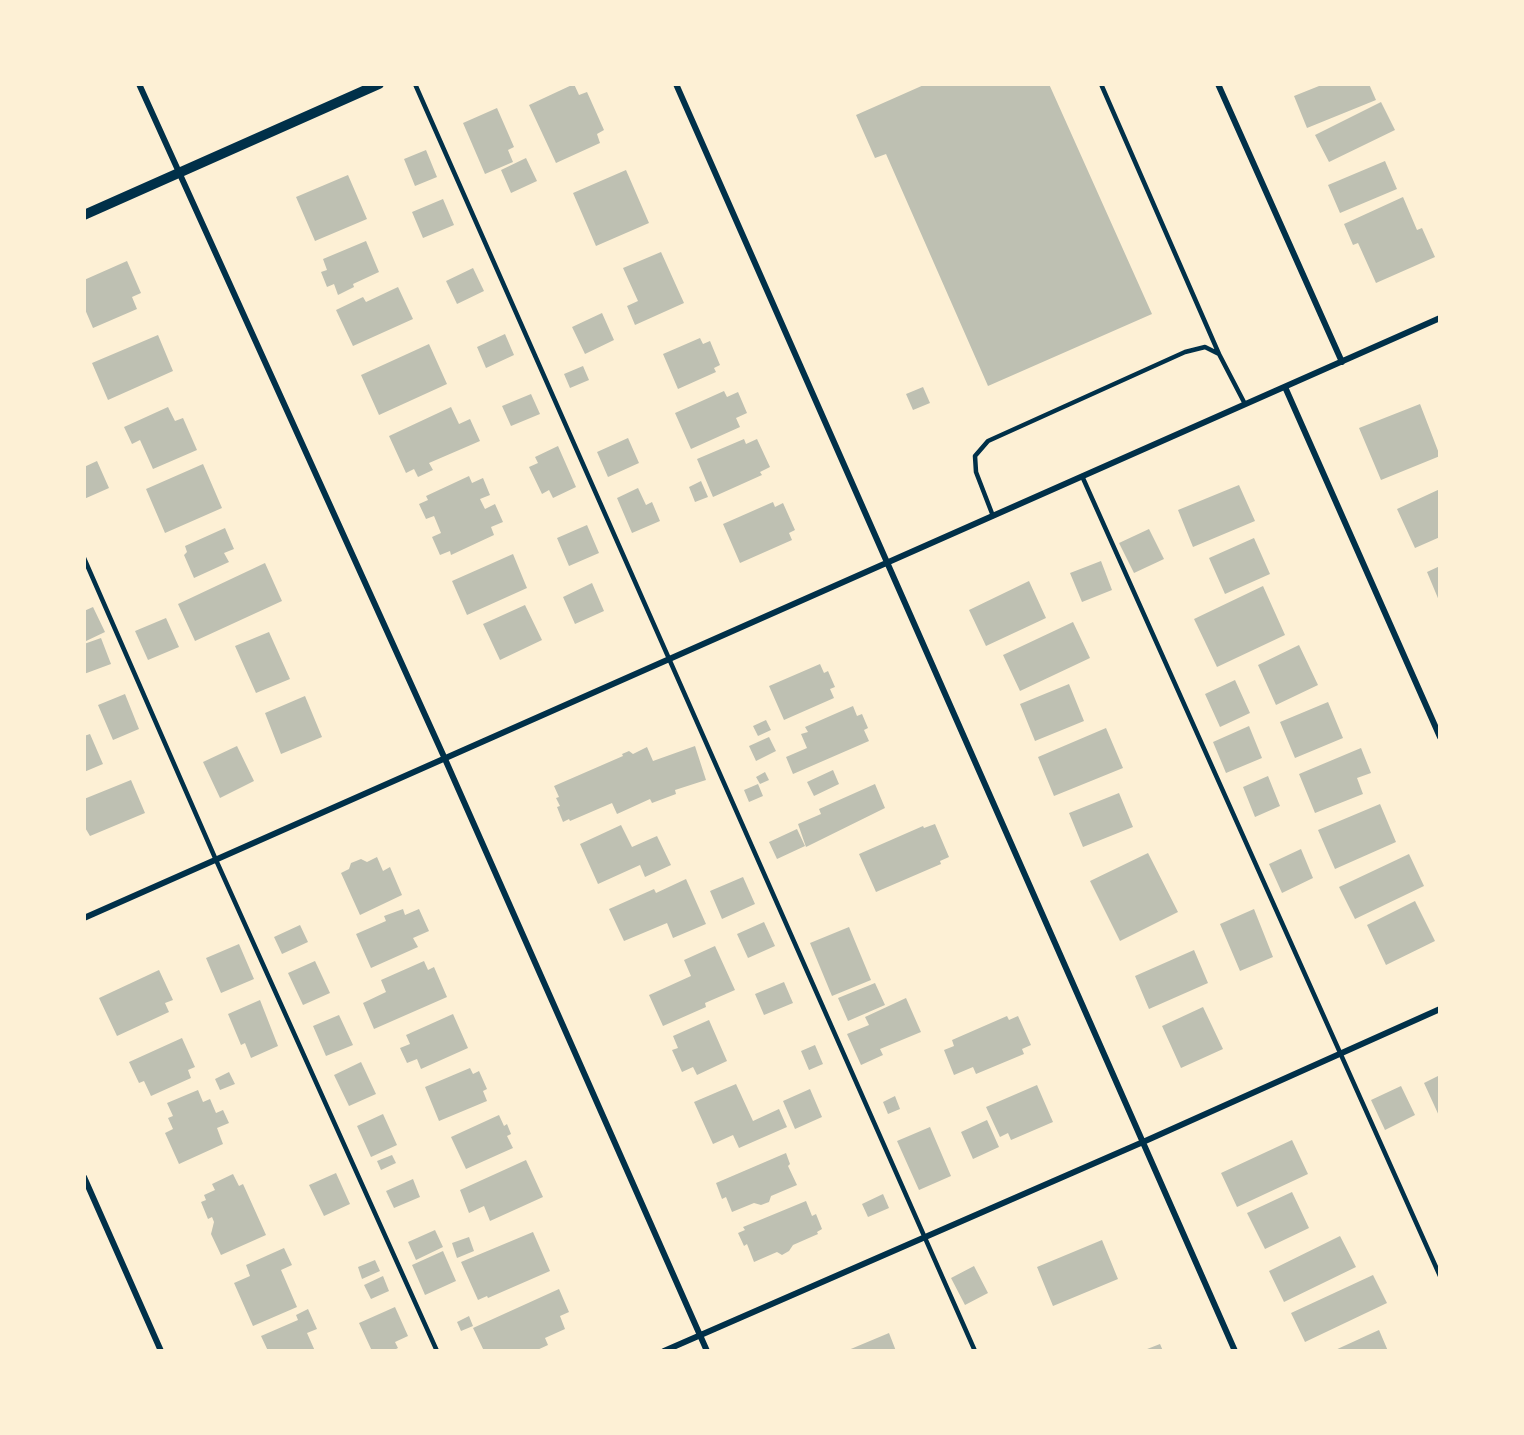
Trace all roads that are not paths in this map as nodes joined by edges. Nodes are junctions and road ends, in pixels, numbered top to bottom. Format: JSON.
{"nodes":[{"id":1,"x":139,"y":84,"type":"edge"},
{"id":2,"x":379,"y":84,"type":"edge"},
{"id":3,"x":415,"y":84,"type":"edge"},
{"id":4,"x":676,"y":84,"type":"edge"},
{"id":5,"x":1101,"y":84,"type":"edge"},
{"id":6,"x":1218,"y":84,"type":"edge"},
{"id":7,"x":178,"y":173,"type":"junction"},
{"id":8,"x":84,"y":215,"type":"edge"},
{"id":9,"x":1440,"y":318,"type":"edge"},
{"id":10,"x":1219,"y":354,"type":"junction"},
{"id":11,"x":1342,"y":362,"type":"junction"},
{"id":12,"x":1285,"y":387,"type":"junction"},
{"id":13,"x":1245,"y":404,"type":"junction"},
{"id":14,"x":1082,"y":476,"type":"junction"},
{"id":15,"x":993,"y":516,"type":"junction"},
{"id":16,"x":84,"y":558,"type":"edge"},
{"id":17,"x":887,"y":563,"type":"junction"},
{"id":18,"x":669,"y":659,"type":"junction"},
{"id":19,"x":1440,"y":737,"type":"edge"},
{"id":20,"x":445,"y":759,"type":"junction"},
{"id":21,"x":216,"y":860,"type":"junction"},
{"id":22,"x":84,"y":918,"type":"edge"},
{"id":23,"x":1440,"y":1009,"type":"edge"},
{"id":24,"x":1341,"y":1053,"type":"junction"},
{"id":25,"x":1143,"y":1142,"type":"junction"},
{"id":26,"x":84,"y":1177,"type":"edge"},
{"id":27,"x":924,"y":1238,"type":"junction"},
{"id":28,"x":1440,"y":1276,"type":"edge"},
{"id":29,"x":700,"y":1335,"type":"junction"},
{"id":30,"x":161,"y":1351,"type":"edge"},
{"id":31,"x":437,"y":1351,"type":"edge"},
{"id":32,"x":664,"y":1351,"type":"edge"},
{"id":33,"x":707,"y":1351,"type":"edge"},
{"id":34,"x":975,"y":1351,"type":"edge"},
{"id":35,"x":1235,"y":1351,"type":"edge"}],
"edges":[{"from":1,"to":7,"type":"street"},
{"from":2,"to":7,"type":"street"},
{"from":3,"to":18,"type":"lane"},
{"from":4,"to":17,"type":"street"},
{"from":5,"to":10,"type":"lane"},
{"from":6,"to":11,"type":"street"},
{"from":7,"to":8,"type":"street"},
{"from":7,"to":20,"type":"street"},
{"from":9,"to":11,"type":"street"},
{"from":10,"to":13,"type":"lane"},
{"from":10,"to":15,"type":"lane"},
{"from":11,"to":12,"type":"street"},
{"from":12,"to":13,"type":"street"},
{"from":12,"to":19,"type":"street"},
{"from":13,"to":14,"type":"street"},
{"from":14,"to":15,"type":"street"},
{"from":14,"to":24,"type":"lane"},
{"from":15,"to":17,"type":"street"},
{"from":16,"to":21,"type":"lane"},
{"from":17,"to":18,"type":"street"},
{"from":17,"to":25,"type":"street"},
{"from":18,"to":20,"type":"street"},
{"from":18,"to":27,"type":"lane"},
{"from":20,"to":21,"type":"street"},
{"from":20,"to":29,"type":"street"},
{"from":21,"to":22,"type":"street"},
{"from":21,"to":31,"type":"lane"},
{"from":23,"to":24,"type":"street"},
{"from":24,"to":25,"type":"street"},
{"from":24,"to":28,"type":"lane"},
{"from":25,"to":27,"type":"street"},
{"from":25,"to":35,"type":"street"},
{"from":26,"to":30,"type":"street"},
{"from":27,"to":29,"type":"street"},
{"from":27,"to":34,"type":"lane"},
{"from":29,"to":32,"type":"street"},
{"from":29,"to":33,"type":"street"}]}
